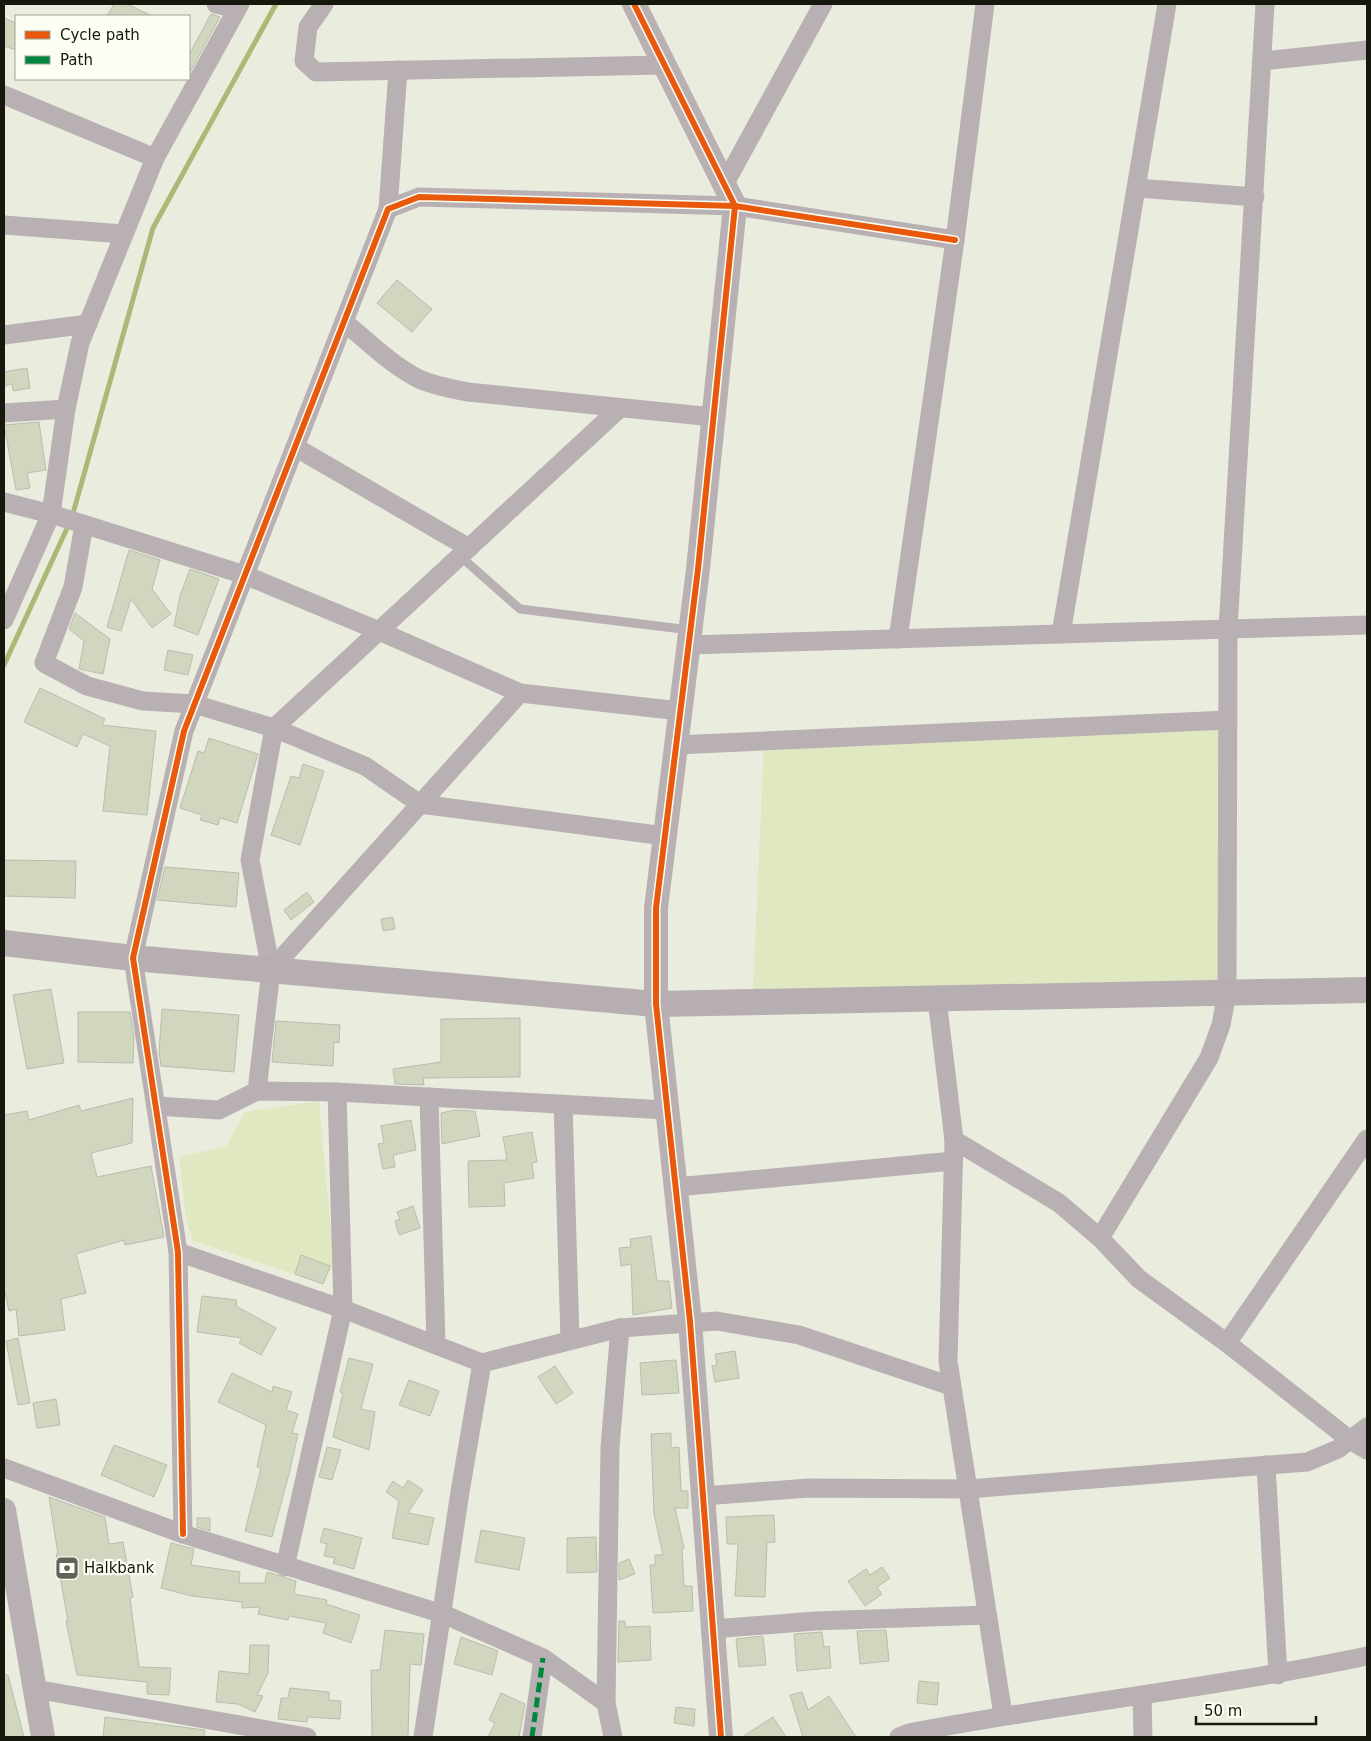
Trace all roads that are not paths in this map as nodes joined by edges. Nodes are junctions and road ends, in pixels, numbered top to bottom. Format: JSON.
{"nodes":[{"id":1,"x":216,"y":4,"type":"edge"},
{"id":2,"x":324,"y":4,"type":"edge"},
{"id":3,"x":634,"y":4,"type":"edge"},
{"id":4,"x":823,"y":4,"type":"edge"},
{"id":5,"x":985,"y":4,"type":"edge"},
{"id":6,"x":1167,"y":4,"type":"edge"},
{"id":7,"x":1265,"y":4,"type":"edge"},
{"id":8,"x":238,"y":6,"type":"edge"},
{"id":9,"x":1367,"y":50,"type":"edge"},
{"id":10,"x":1263,"y":61,"type":"junction"},
{"id":11,"x":664,"y":65,"type":"junction"},
{"id":12,"x":398,"y":70,"type":"junction"},
{"id":13,"x":4,"y":95,"type":"edge"},
{"id":14,"x":155,"y":158,"type":"junction"},
{"id":15,"x":724,"y":185,"type":"junction"},
{"id":16,"x":1137,"y":188,"type":"junction"},
{"id":17,"x":1255,"y":197,"type":"junction"},
{"id":18,"x":734,"y":206,"type":"junction"},
{"id":19,"x":388,"y":209,"type":"junction"},
{"id":20,"x":4,"y":225,"type":"edge"},
{"id":21,"x":124,"y":234,"type":"junction"},
{"id":22,"x":955,"y":240,"type":"junction"},
{"id":23,"x":344,"y":322,"type":"junction"},
{"id":24,"x":88,"y":324,"type":"junction"},
{"id":25,"x":4,"y":335,"type":"edge"},
{"id":26,"x":620,"y":408,"type":"junction"},
{"id":27,"x":66,"y":409,"type":"junction"},
{"id":28,"x":4,"y":413,"type":"edge"},
{"id":29,"x":713,"y":417,"type":"junction"},
{"id":30,"x":295,"y":447,"type":"junction"},
{"id":31,"x":4,"y":502,"type":"edge"},
{"id":32,"x":56,"y":515,"type":"junction"},
{"id":33,"x":82,"y":524,"type":"junction"},
{"id":34,"x":465,"y":552,"type":"junction"},
{"id":35,"x":245,"y":575,"type":"junction"},
{"id":36,"x":4,"y":620,"type":"edge"},
{"id":37,"x":1367,"y":625,"type":"edge"},
{"id":38,"x":1228,"y":629,"type":"junction"},
{"id":39,"x":379,"y":630,"type":"junction"},
{"id":40,"x":1062,"y":634,"type":"junction"},
{"id":41,"x":690,"y":638,"type":"junction"},
{"id":42,"x":898,"y":639,"type":"junction"},
{"id":43,"x":520,"y":693,"type":"junction"},
{"id":44,"x":194,"y":704,"type":"junction"},
{"id":45,"x":680,"y":711,"type":"junction"},
{"id":46,"x":1228,"y":720,"type":"junction"},
{"id":47,"x":274,"y":728,"type":"junction"},
{"id":48,"x":676,"y":746,"type":"junction"},
{"id":49,"x":420,"y":804,"type":"junction"},
{"id":50,"x":665,"y":836,"type":"junction"},
{"id":51,"x":4,"y":943,"type":"edge"},
{"id":52,"x":133,"y":958,"type":"junction"},
{"id":53,"x":271,"y":970,"type":"junction"},
{"id":54,"x":1367,"y":990,"type":"edge"},
{"id":55,"x":1227,"y":993,"type":"junction"},
{"id":56,"x":937,"y":999,"type":"junction"},
{"id":57,"x":656,"y":1004,"type":"junction"},
{"id":58,"x":257,"y":1091,"type":"junction"},
{"id":59,"x":337,"y":1092,"type":"junction"},
{"id":60,"x":429,"y":1097,"type":"junction"},
{"id":61,"x":563,"y":1104,"type":"junction"},
{"id":62,"x":156,"y":1106,"type":"junction"},
{"id":63,"x":667,"y":1110,"type":"junction"},
{"id":64,"x":954,"y":1140,"type":"junction"},
{"id":65,"x":1367,"y":1140,"type":"edge"},
{"id":66,"x":954,"y":1161,"type":"junction"},
{"id":67,"x":676,"y":1187,"type":"junction"},
{"id":68,"x":1100,"y":1238,"type":"junction"},
{"id":69,"x":178,"y":1252,"type":"junction"},
{"id":70,"x":343,"y":1309,"type":"junction"},
{"id":71,"x":690,"y":1321,"type":"junction"},
{"id":72,"x":620,"y":1328,"type":"junction"},
{"id":73,"x":570,"y":1340,"type":"junction"},
{"id":74,"x":436,"y":1343,"type":"junction"},
{"id":75,"x":1227,"y":1343,"type":"junction"},
{"id":76,"x":482,"y":1363,"type":"junction"},
{"id":77,"x":952,"y":1386,"type":"junction"},
{"id":78,"x":1367,"y":1426,"type":"edge"},
{"id":79,"x":1350,"y":1440,"type":"junction"},
{"id":80,"x":1367,"y":1450,"type":"edge"},
{"id":81,"x":1266,"y":1465,"type":"junction"},
{"id":82,"x":4,"y":1468,"type":"edge"},
{"id":83,"x":968,"y":1489,"type":"junction"},
{"id":84,"x":703,"y":1496,"type":"junction"},
{"id":85,"x":4,"y":1510,"type":"edge"},
{"id":86,"x":183,"y":1534,"type":"junction"},
{"id":87,"x":285,"y":1567,"type":"junction"},
{"id":88,"x":443,"y":1614,"type":"junction"},
{"id":89,"x":988,"y":1614,"type":"junction"},
{"id":90,"x":714,"y":1629,"type":"junction"},
{"id":91,"x":1367,"y":1656,"type":"edge"},
{"id":92,"x":543,"y":1658,"type":"junction"},
{"id":93,"x":1278,"y":1675,"type":"junction"},
{"id":94,"x":35,"y":1689,"type":"junction"},
{"id":95,"x":1142,"y":1695,"type":"junction"},
{"id":96,"x":606,"y":1703,"type":"junction"},
{"id":97,"x":1003,"y":1715,"type":"junction"},
{"id":98,"x":941,"y":1732,"type":"edge"},
{"id":99,"x":43,"y":1737,"type":"edge"},
{"id":100,"x":308,"y":1737,"type":"edge"},
{"id":101,"x":423,"y":1737,"type":"edge"},
{"id":102,"x":532,"y":1737,"type":"edge"},
{"id":103,"x":612,"y":1737,"type":"edge"},
{"id":104,"x":721,"y":1737,"type":"edge"},
{"id":105,"x":899,"y":1737,"type":"edge"},
{"id":106,"x":1143,"y":1737,"type":"edge"}],
"edges":[{"from":1,"to":8,"type":"street"},
{"from":2,"to":12,"type":"street"},
{"from":3,"to":11,"type":"street"},
{"from":4,"to":15,"type":"street"},
{"from":5,"to":22,"type":"street"},
{"from":6,"to":16,"type":"street"},
{"from":7,"to":10,"type":"street"},
{"from":8,"to":14,"type":"street"},
{"from":9,"to":10,"type":"street"},
{"from":10,"to":17,"type":"street"},
{"from":11,"to":12,"type":"street"},
{"from":11,"to":15,"type":"street"},
{"from":12,"to":19,"type":"street"},
{"from":13,"to":14,"type":"street"},
{"from":14,"to":21,"type":"street"},
{"from":15,"to":18,"type":"street"},
{"from":16,"to":17,"type":"street"},
{"from":16,"to":40,"type":"street"},
{"from":17,"to":38,"type":"street"},
{"from":18,"to":19,"type":"street"},
{"from":18,"to":22,"type":"street"},
{"from":18,"to":29,"type":"street"},
{"from":19,"to":23,"type":"street"},
{"from":20,"to":21,"type":"street"},
{"from":21,"to":24,"type":"street"},
{"from":22,"to":42,"type":"street"},
{"from":23,"to":26,"type":"street"},
{"from":23,"to":30,"type":"street"},
{"from":24,"to":25,"type":"street"},
{"from":24,"to":27,"type":"street"},
{"from":26,"to":29,"type":"street"},
{"from":26,"to":34,"type":"street"},
{"from":27,"to":28,"type":"street"},
{"from":27,"to":32,"type":"street"},
{"from":29,"to":41,"type":"street"},
{"from":30,"to":34,"type":"street"},
{"from":30,"to":35,"type":"street"},
{"from":31,"to":32,"type":"street"},
{"from":32,"to":33,"type":"street"},
{"from":32,"to":36,"type":"street"},
{"from":33,"to":35,"type":"street"},
{"from":33,"to":44,"type":"street"},
{"from":34,"to":39,"type":"street"},
{"from":34,"to":41,"type":"lane"},
{"from":35,"to":39,"type":"street"},
{"from":35,"to":44,"type":"street"},
{"from":37,"to":38,"type":"street"},
{"from":38,"to":40,"type":"street"},
{"from":38,"to":46,"type":"street"},
{"from":39,"to":43,"type":"street"},
{"from":39,"to":47,"type":"street"},
{"from":40,"to":42,"type":"street"},
{"from":41,"to":42,"type":"street"},
{"from":41,"to":45,"type":"street"},
{"from":43,"to":45,"type":"street"},
{"from":43,"to":49,"type":"street"},
{"from":44,"to":47,"type":"street"},
{"from":44,"to":52,"type":"street"},
{"from":45,"to":48,"type":"street"},
{"from":46,"to":48,"type":"street"},
{"from":46,"to":55,"type":"street"},
{"from":47,"to":49,"type":"street"},
{"from":47,"to":53,"type":"street"},
{"from":48,"to":50,"type":"street"},
{"from":49,"to":50,"type":"street"},
{"from":49,"to":53,"type":"street"},
{"from":50,"to":57,"type":"street"},
{"from":51,"to":52,"type":"main road"},
{"from":52,"to":53,"type":"main road"},
{"from":52,"to":62,"type":"street"},
{"from":53,"to":57,"type":"main road"},
{"from":53,"to":58,"type":"street"},
{"from":54,"to":55,"type":"main road"},
{"from":55,"to":56,"type":"main road"},
{"from":55,"to":68,"type":"street"},
{"from":56,"to":57,"type":"main road"},
{"from":56,"to":64,"type":"street"},
{"from":57,"to":63,"type":"street"},
{"from":58,"to":59,"type":"street"},
{"from":58,"to":62,"type":"street"},
{"from":59,"to":60,"type":"street"},
{"from":59,"to":70,"type":"street"},
{"from":60,"to":61,"type":"street"},
{"from":60,"to":74,"type":"street"},
{"from":61,"to":63,"type":"street"},
{"from":61,"to":73,"type":"street"},
{"from":62,"to":69,"type":"street"},
{"from":63,"to":67,"type":"street"},
{"from":64,"to":66,"type":"street"},
{"from":64,"to":68,"type":"street"},
{"from":65,"to":75,"type":"street"},
{"from":66,"to":67,"type":"street"},
{"from":66,"to":77,"type":"street"},
{"from":67,"to":71,"type":"street"},
{"from":68,"to":75,"type":"street"},
{"from":69,"to":70,"type":"street"},
{"from":69,"to":86,"type":"street"},
{"from":70,"to":74,"type":"street"},
{"from":70,"to":87,"type":"street"},
{"from":71,"to":72,"type":"street"},
{"from":71,"to":77,"type":"street"},
{"from":71,"to":84,"type":"street"},
{"from":72,"to":73,"type":"street"},
{"from":72,"to":96,"type":"street"},
{"from":73,"to":76,"type":"street"},
{"from":74,"to":76,"type":"street"},
{"from":75,"to":79,"type":"street"},
{"from":76,"to":88,"type":"street"},
{"from":77,"to":83,"type":"street"},
{"from":78,"to":79,"type":"street"},
{"from":79,"to":80,"type":"street"},
{"from":79,"to":81,"type":"street"},
{"from":81,"to":83,"type":"street"},
{"from":81,"to":93,"type":"street"},
{"from":82,"to":86,"type":"street"},
{"from":83,"to":84,"type":"street"},
{"from":83,"to":89,"type":"street"},
{"from":84,"to":90,"type":"street"},
{"from":85,"to":94,"type":"street"},
{"from":86,"to":87,"type":"street"},
{"from":87,"to":88,"type":"street"},
{"from":88,"to":92,"type":"street"},
{"from":88,"to":101,"type":"street"},
{"from":89,"to":90,"type":"street"},
{"from":89,"to":97,"type":"street"},
{"from":90,"to":104,"type":"street"},
{"from":91,"to":93,"type":"street"},
{"from":92,"to":96,"type":"street"},
{"from":92,"to":102,"type":"street"},
{"from":93,"to":95,"type":"street"},
{"from":94,"to":99,"type":"street"},
{"from":94,"to":100,"type":"street"},
{"from":95,"to":97,"type":"street"},
{"from":95,"to":106,"type":"street"},
{"from":96,"to":103,"type":"street"},
{"from":97,"to":98,"type":"street"},
{"from":98,"to":105,"type":"street"}]}
